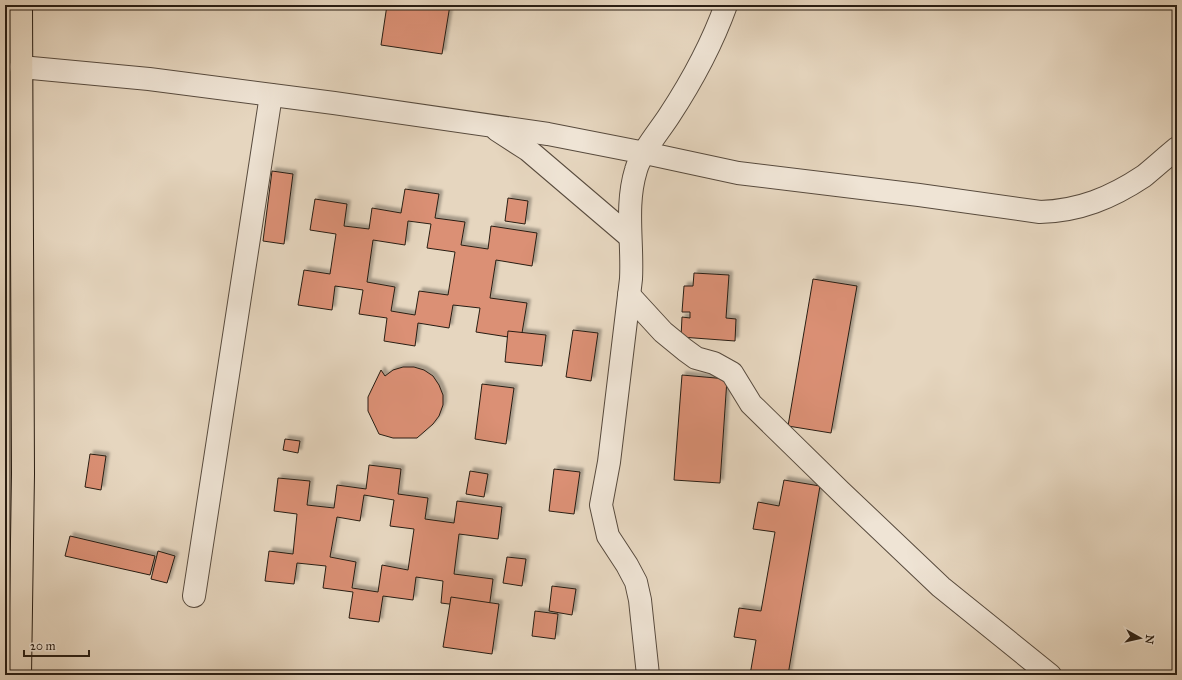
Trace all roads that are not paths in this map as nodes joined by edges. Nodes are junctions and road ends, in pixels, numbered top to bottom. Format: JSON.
{"nodes":[{"id":1,"x":21,"y":5,"type":"edge"},
{"id":2,"x":726,"y":5,"type":"edge"},
{"id":3,"x":21,"y":67,"type":"junction"},
{"id":4,"x":271,"y":95,"type":"junction"},
{"id":5,"x":492,"y":127,"type":"junction"},
{"id":6,"x":1177,"y":148,"type":"edge"},
{"id":7,"x":645,"y":152,"type":"junction"},
{"id":8,"x":630,"y":237,"type":"junction"},
{"id":9,"x":629,"y":295,"type":"junction"},
{"id":10,"x":194,"y":596,"type":"dead end"},
{"id":11,"x":20,"y":675,"type":"edge"},
{"id":12,"x":648,"y":675,"type":"edge"},
{"id":13,"x":1050,"y":675,"type":"edge"}],
"edges":[{"from":1,"to":3,"type":"main road"},
{"from":2,"to":7,"type":"lane"},
{"from":3,"to":4,"type":"lane"},
{"from":3,"to":11,"type":"main road"},
{"from":4,"to":5,"type":"lane"},
{"from":4,"to":10,"type":"lane"},
{"from":5,"to":7,"type":"lane"},
{"from":5,"to":8,"type":"lane"},
{"from":6,"to":7,"type":"lane"},
{"from":7,"to":8,"type":"lane"},
{"from":8,"to":9,"type":"lane"},
{"from":9,"to":12,"type":"lane"},
{"from":9,"to":13,"type":"lane"}]}
